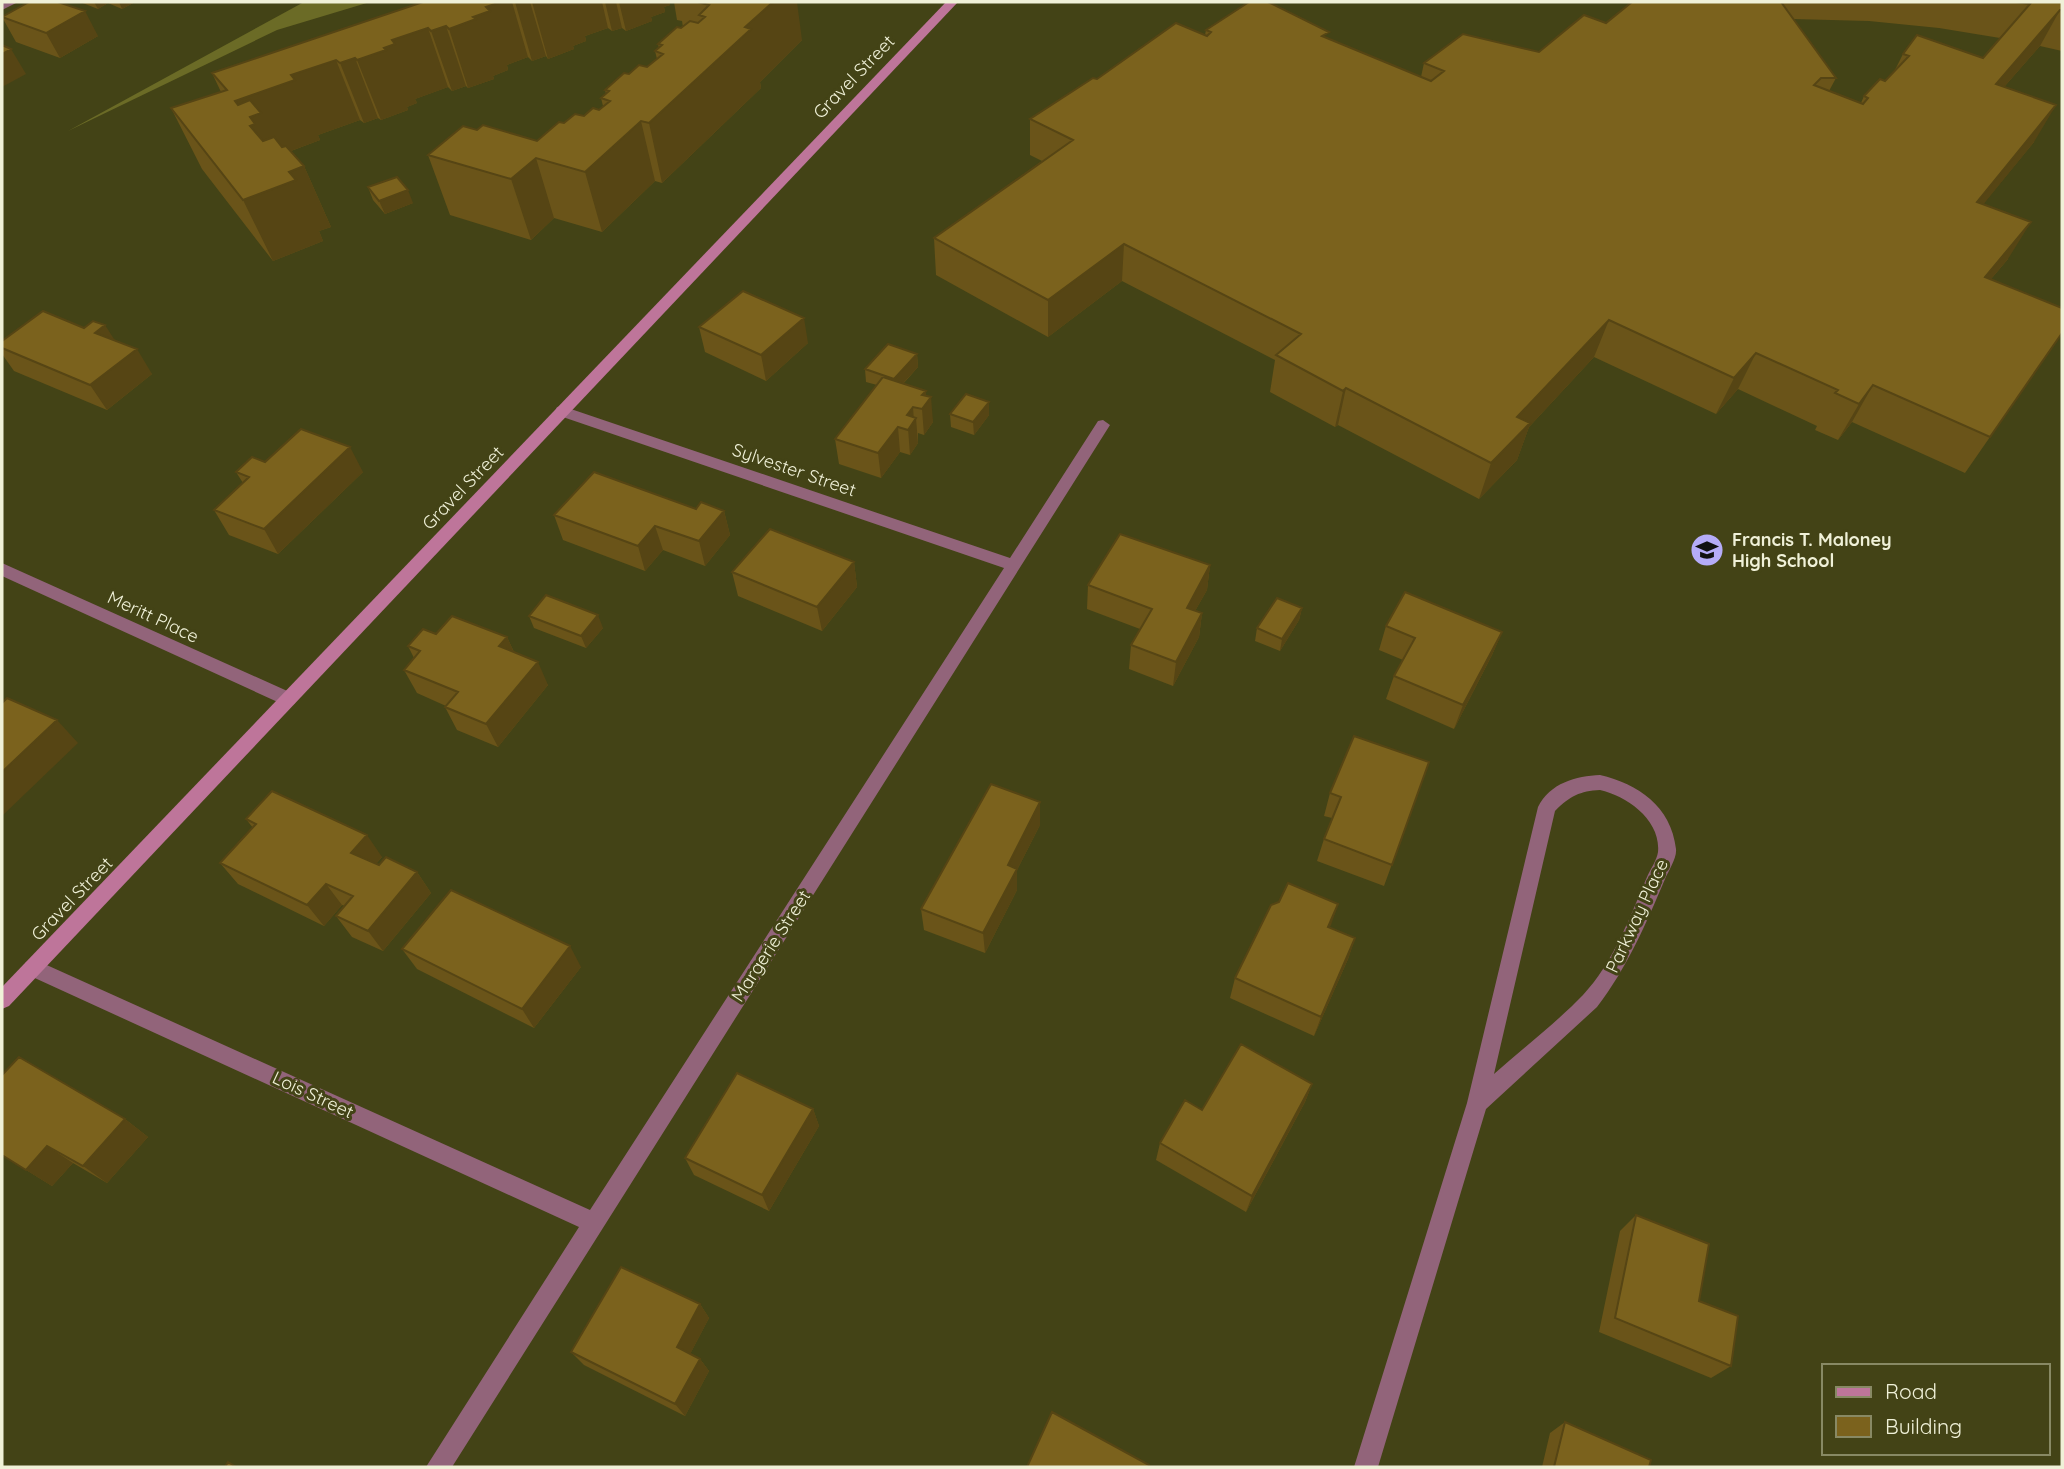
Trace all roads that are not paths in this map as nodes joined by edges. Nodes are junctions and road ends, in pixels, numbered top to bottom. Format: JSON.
{"nodes":[{"id":1,"x":12,"y":2,"type":"edge"},
{"id":2,"x":951,"y":2,"type":"edge"},
{"id":3,"x":2,"y":7,"type":"edge"},
{"id":4,"x":562,"y":411,"type":"junction"},
{"id":5,"x":1103,"y":425,"type":"dead end"},
{"id":6,"x":1014,"y":565,"type":"junction"},
{"id":7,"x":2,"y":569,"type":"edge"},
{"id":8,"x":288,"y":699,"type":"junction"},
{"id":9,"x":33,"y":968,"type":"junction"},
{"id":10,"x":2,"y":1000,"type":"edge"},
{"id":11,"x":1477,"y":1103,"type":"junction"},
{"id":12,"x":594,"y":1223,"type":"junction"},
{"id":13,"x":438,"y":1467,"type":"edge"},
{"id":14,"x":1366,"y":1467,"type":"edge"}],
"edges":[{"from":1,"to":3,"type":"street"},
{"from":2,"to":4,"type":"main road","name":"Gravel Street"},
{"from":4,"to":6,"type":"street","name":"Sylvester Street"},
{"from":4,"to":8,"type":"main road","name":"Gravel Street"},
{"from":5,"to":6,"type":"street","name":"Margerie Street"},
{"from":6,"to":12,"type":"street","name":"Margerie Street"},
{"from":7,"to":8,"type":"street","name":"Meritt Place"},
{"from":8,"to":9,"type":"main road","name":"Gravel Street"},
{"from":9,"to":10,"type":"main road","name":"Gravel Street"},
{"from":9,"to":12,"type":"street","name":"Lois Street"},
{"from":11,"to":11,"type":"street","name":"Parkway Place"},
{"from":11,"to":14,"type":"street","name":"Parkway Place"},
{"from":12,"to":13,"type":"street","name":"Margerie Street"}]}
